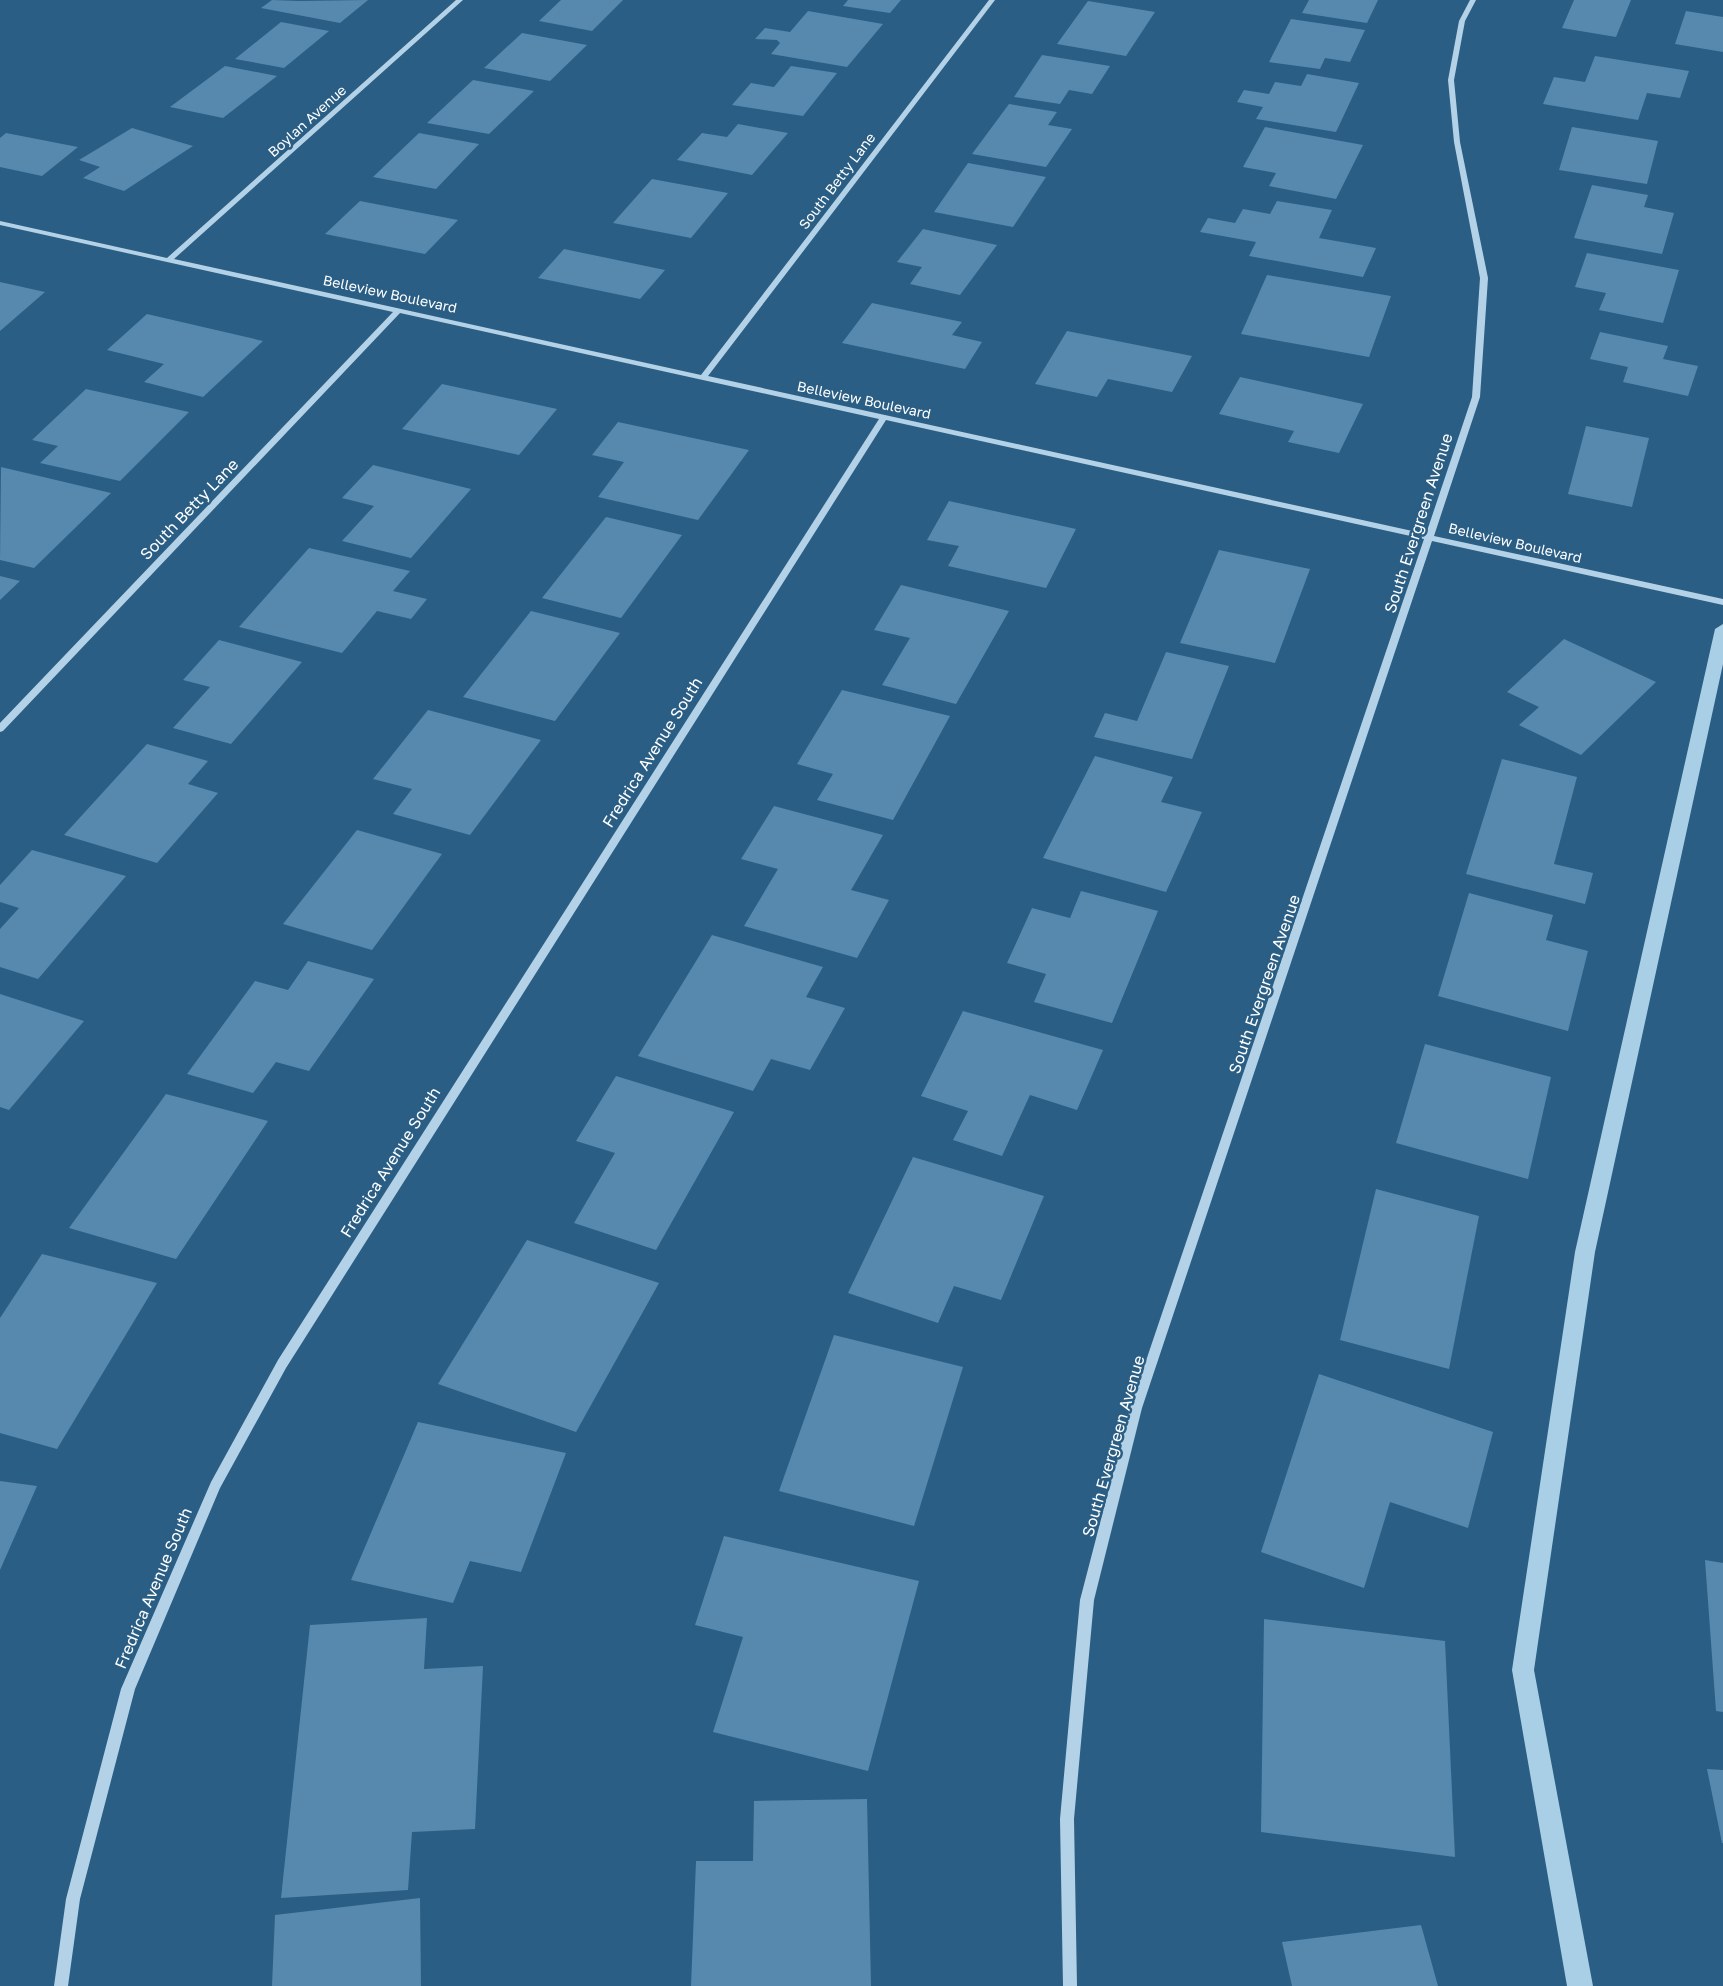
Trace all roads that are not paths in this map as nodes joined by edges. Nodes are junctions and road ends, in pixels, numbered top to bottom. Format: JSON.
{"nodes":[{"id":1,"x":460,"y":0,"type":"edge"},
{"id":2,"x":992,"y":0,"type":"edge"},
{"id":3,"x":1473,"y":0,"type":"edge"},
{"id":4,"x":0,"y":223,"type":"edge"},
{"id":5,"x":170,"y":259,"type":"junction"},
{"id":6,"x":399,"y":310,"type":"junction"},
{"id":7,"x":703,"y":378,"type":"junction"},
{"id":8,"x":884,"y":418,"type":"junction"},
{"id":9,"x":1429,"y":538,"type":"junction"},
{"id":10,"x":1723,"y":602,"type":"edge"},
{"id":11,"x":0,"y":729,"type":"edge"},
{"id":12,"x":61,"y":1986,"type":"edge"},
{"id":13,"x":1070,"y":1986,"type":"edge"}],
"edges":[{"from":1,"to":5,"type":"street","name":"Boylan Avenue"},
{"from":2,"to":7,"type":"street","name":"South Betty Lane"},
{"from":3,"to":9,"type":"street","name":"South Evergreen Avenue"},
{"from":4,"to":5,"type":"street","name":"Belleview Boulevard"},
{"from":5,"to":6,"type":"street","name":"Belleview Boulevard"},
{"from":6,"to":7,"type":"street","name":"Belleview Boulevard"},
{"from":6,"to":11,"type":"street","name":"South Betty Lane"},
{"from":7,"to":8,"type":"street","name":"Belleview Boulevard"},
{"from":8,"to":9,"type":"street","name":"Belleview Boulevard"},
{"from":8,"to":12,"type":"street","name":"Fredrica Avenue South"},
{"from":9,"to":10,"type":"street","name":"Belleview Boulevard"},
{"from":9,"to":13,"type":"street","name":"South Evergreen Avenue"}]}
